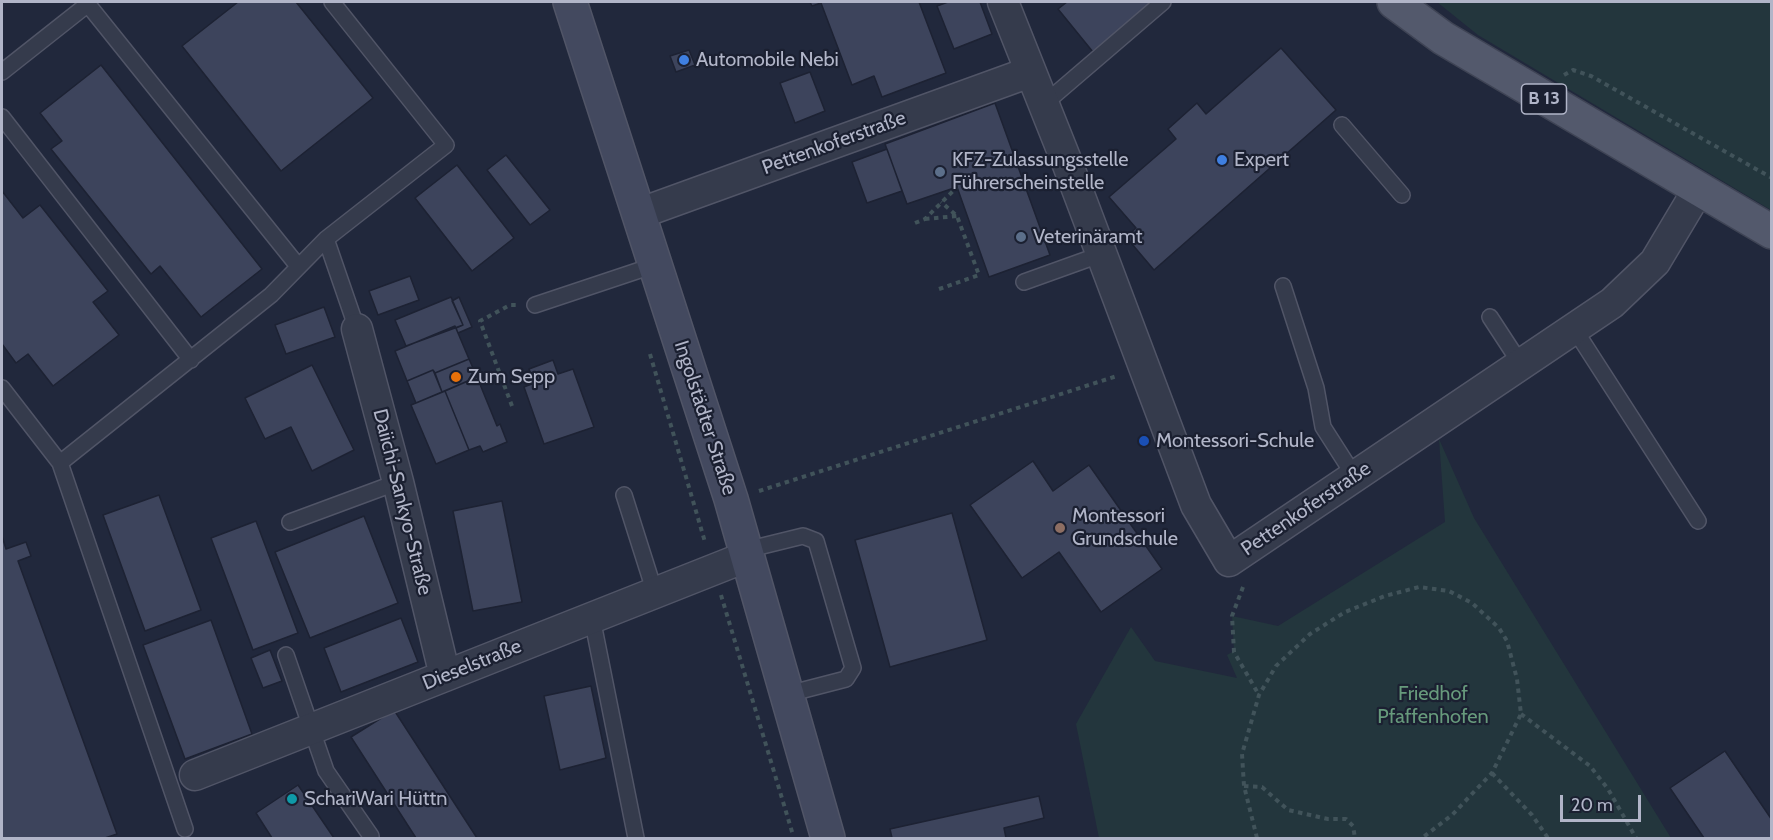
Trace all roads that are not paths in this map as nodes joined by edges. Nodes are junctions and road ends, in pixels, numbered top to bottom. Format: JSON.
{"nodes":[{"id":1,"x":332,"y":2,"type":"edge"},
{"id":2,"x":570,"y":2,"type":"edge"},
{"id":3,"x":1003,"y":2,"type":"edge"},
{"id":4,"x":1163,"y":2,"type":"edge"},
{"id":5,"x":1394,"y":2,"type":"edge"},
{"id":6,"x":87,"y":3,"type":"edge"},
{"id":7,"x":2,"y":72,"type":"edge"},
{"id":8,"x":1030,"y":72,"type":"junction"},
{"id":9,"x":1044,"y":104,"type":"junction"},
{"id":10,"x":2,"y":117,"type":"edge"},
{"id":11,"x":1342,"y":125,"type":"dead end"},
{"id":12,"x":1698,"y":190,"type":"junction"},
{"id":13,"x":1402,"y":195,"type":"dead end"},
{"id":14,"x":638,"y":214,"type":"junction"},
{"id":15,"x":1772,"y":232,"type":"edge"},
{"id":16,"x":326,"y":239,"type":"junction"},
{"id":17,"x":1102,"y":254,"type":"junction"},
{"id":18,"x":655,"y":265,"type":"junction"},
{"id":19,"x":298,"y":266,"type":"junction"},
{"id":20,"x":1024,"y":282,"type":"dead end"},
{"id":21,"x":1283,"y":286,"type":"dead end"},
{"id":22,"x":535,"y":305,"type":"road end"},
{"id":23,"x":1490,"y":317,"type":"dead end"},
{"id":24,"x":357,"y":328,"type":"joint"},
{"id":25,"x":1575,"y":330,"type":"junction"},
{"id":26,"x":191,"y":360,"type":"junction"},
{"id":27,"x":1522,"y":366,"type":"junction"},
{"id":28,"x":2,"y":388,"type":"edge"},
{"id":29,"x":60,"y":463,"type":"junction"},
{"id":30,"x":1355,"y":477,"type":"junction"},
{"id":31,"x":398,"y":482,"type":"junction"},
{"id":32,"x":624,"y":495,"type":"dead end"},
{"id":33,"x":1698,"y":521,"type":"dead end"},
{"id":34,"x":290,"y":522,"type":"dead end"},
{"id":35,"x":747,"y":553,"type":"junction"},
{"id":36,"x":656,"y":593,"type":"junction"},
{"id":37,"x":592,"y":618,"type":"junction"},
{"id":38,"x":286,"y":655,"type":"dead end"},
{"id":39,"x":445,"y":676,"type":"junction"},
{"id":40,"x":788,"y":694,"type":"junction"},
{"id":41,"x":312,"y":729,"type":"junction"},
{"id":42,"x":182,"y":779,"type":"junction"},
{"id":43,"x":185,"y":828,"type":"dead end"},
{"id":44,"x":371,"y":836,"type":"dead end"},
{"id":45,"x":636,"y":838,"type":"edge"},
{"id":46,"x":828,"y":838,"type":"edge"}],
"edges":[{"from":1,"to":16,"type":"lane"},
{"from":2,"to":14,"type":"street","name":"Ingolstädter Straße"},
{"from":3,"to":8,"type":"street","name":"Pettenkoferstraße"},
{"from":4,"to":9,"type":"lane"},
{"from":5,"to":12,"type":"main road","number":"B 13"},
{"from":6,"to":7,"type":"lane"},
{"from":6,"to":19,"type":"lane"},
{"from":8,"to":9,"type":"street","name":"Pettenkoferstraße"},
{"from":8,"to":14,"type":"street","name":"Pettenkoferstraße"},
{"from":9,"to":17,"type":"street","name":"Pettenkoferstraße"},
{"from":10,"to":26,"type":"lane"},
{"from":11,"to":13,"type":"lane"},
{"from":12,"to":15,"type":"main road","number":"B 13"},
{"from":12,"to":25,"type":"street","name":"Pettenkoferstraße"},
{"from":14,"to":18,"type":"street","name":"Ingolstädter Straße"},
{"from":16,"to":19,"type":"lane"},
{"from":16,"to":24,"type":"lane"},
{"from":17,"to":20,"type":"lane"},
{"from":17,"to":30,"type":"street","name":"Pettenkoferstraße"},
{"from":18,"to":22,"type":"lane"},
{"from":18,"to":35,"type":"street","name":"Ingolstädter Straße"},
{"from":19,"to":26,"type":"lane"},
{"from":21,"to":30,"type":"lane"},
{"from":23,"to":27,"type":"lane"},
{"from":24,"to":31,"type":"street","name":"Daiichi-Sankyo-Straße"},
{"from":25,"to":27,"type":"street","name":"Pettenkoferstraße"},
{"from":25,"to":33,"type":"lane"},
{"from":26,"to":29,"type":"lane"},
{"from":27,"to":30,"type":"street","name":"Pettenkoferstraße"},
{"from":28,"to":29,"type":"lane"},
{"from":29,"to":42,"type":"lane"},
{"from":31,"to":34,"type":"lane"},
{"from":31,"to":39,"type":"street","name":"Daiichi-Sankyo-Straße"},
{"from":32,"to":36,"type":"lane"},
{"from":35,"to":36,"type":"street","name":"Dieselstraße"},
{"from":35,"to":40,"type":"street","name":"Ingolstädter Straße"},
{"from":35,"to":40,"type":"lane"},
{"from":36,"to":37,"type":"street","name":"Dieselstraße"},
{"from":37,"to":39,"type":"street","name":"Dieselstraße"},
{"from":37,"to":45,"type":"lane"},
{"from":38,"to":41,"type":"lane"},
{"from":39,"to":41,"type":"street","name":"Dieselstraße"},
{"from":40,"to":46,"type":"street","name":"Ingolstädter Straße"},
{"from":41,"to":42,"type":"street","name":"Dieselstraße"},
{"from":41,"to":44,"type":"lane"},
{"from":42,"to":43,"type":"lane"}]}
